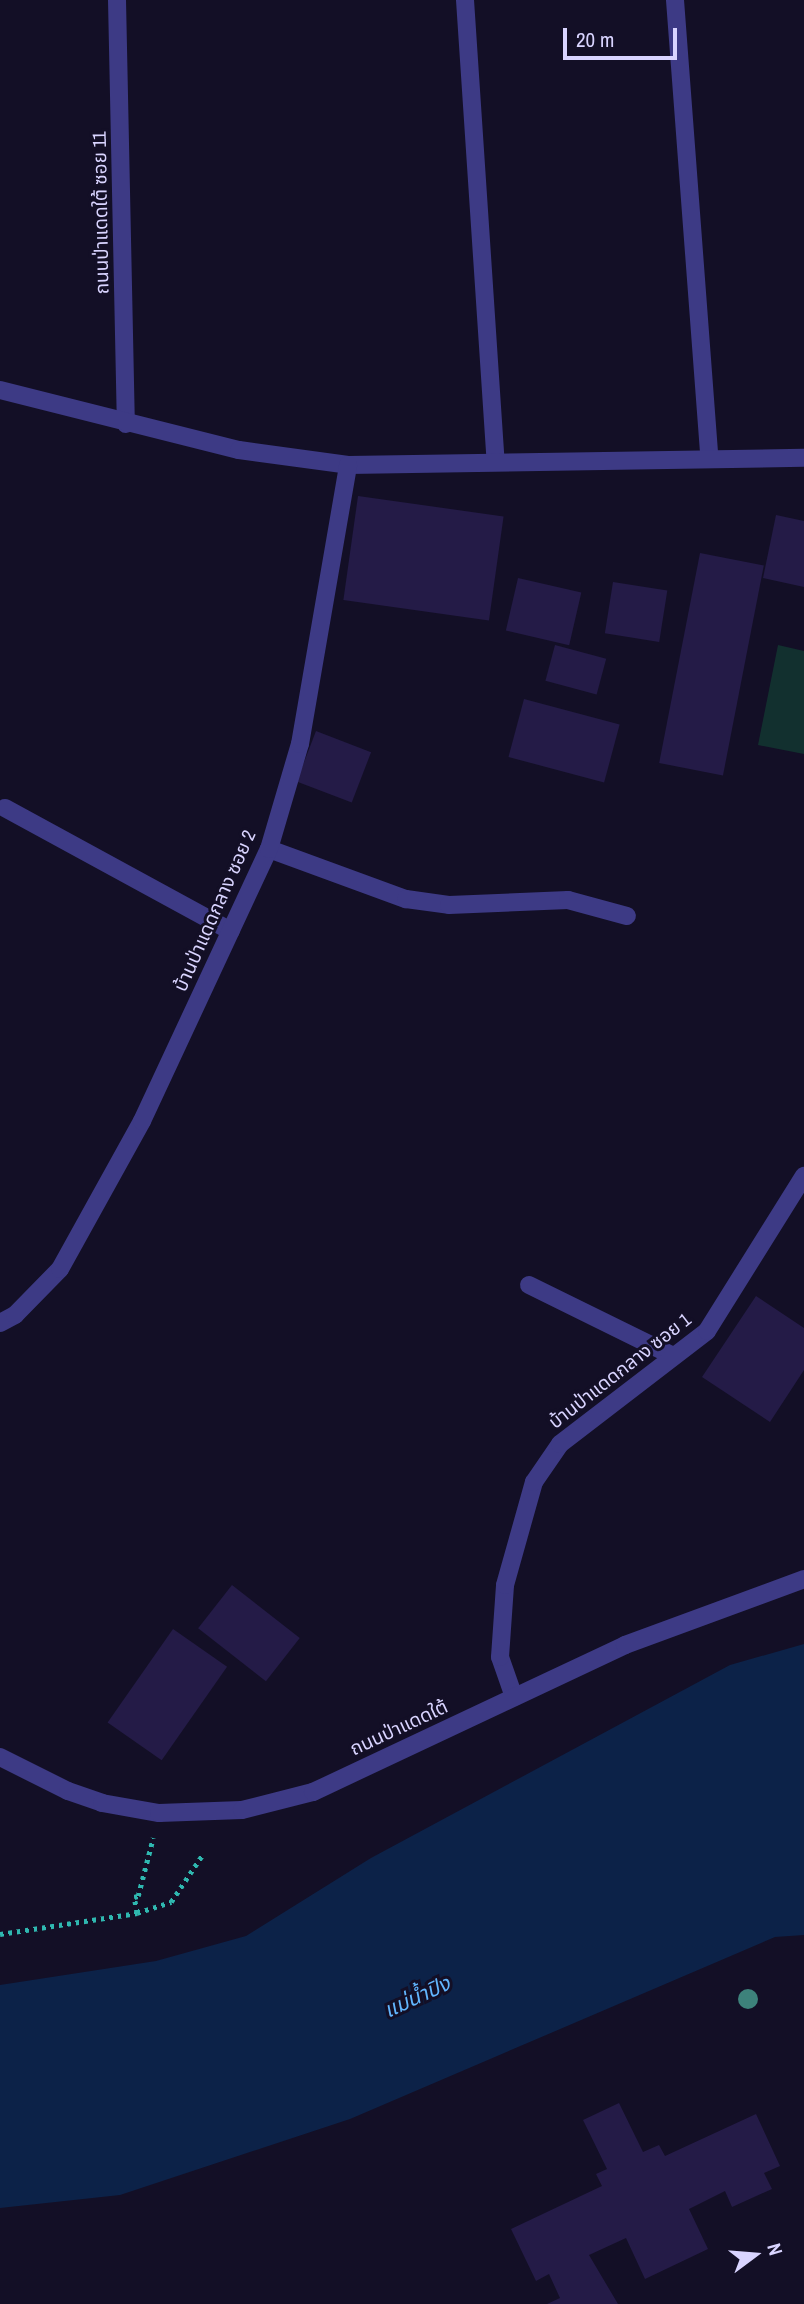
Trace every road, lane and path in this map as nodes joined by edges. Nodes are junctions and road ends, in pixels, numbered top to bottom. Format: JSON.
{"nodes":[{"id":1,"x":117,"y":0,"type":"edge"},
{"id":2,"x":465,"y":0,"type":"edge"},
{"id":3,"x":675,"y":0,"type":"edge"},
{"id":4,"x":0,"y":390,"type":"edge"},
{"id":5,"x":126,"y":424,"type":"junction"},
{"id":6,"x":709,"y":456,"type":"junction"},
{"id":7,"x":804,"y":458,"type":"edge"},
{"id":8,"x":496,"y":461,"type":"junction"},
{"id":9,"x":348,"y":465,"type":"junction"},
{"id":10,"x":5,"y":808,"type":"dead end"},
{"id":11,"x":269,"y":849,"type":"junction"},
{"id":12,"x":627,"y":916,"type":"dead end"},
{"id":13,"x":230,"y":931,"type":"junction"},
{"id":14,"x":804,"y":1175,"type":"edge"},
{"id":15,"x":529,"y":1285,"type":"dead end"},
{"id":16,"x":0,"y":1323,"type":"edge"},
{"id":17,"x":673,"y":1356,"type":"junction"},
{"id":18,"x":804,"y":1579,"type":"edge"},
{"id":19,"x":514,"y":1697,"type":"junction"},
{"id":20,"x":0,"y":1757,"type":"edge"},
{"id":21,"x":159,"y":1813,"type":"junction"},
{"id":22,"x":203,"y":1854,"type":"dead end"},
{"id":23,"x":137,"y":1913,"type":"junction"},
{"id":24,"x":0,"y":1934,"type":"edge"}],
"edges":[{"from":1,"to":5,"type":"street","name":"ถนนป่าแดดใต้ ซอย 11"},
{"from":2,"to":8,"type":"street"},
{"from":3,"to":6,"type":"street"},
{"from":4,"to":5,"type":"street"},
{"from":5,"to":9,"type":"street"},
{"from":6,"to":7,"type":"street"},
{"from":6,"to":8,"type":"street"},
{"from":8,"to":9,"type":"street"},
{"from":9,"to":11,"type":"street","name":"บ้านป่าแดดกลาง ซอย 2"},
{"from":10,"to":13,"type":"street"},
{"from":11,"to":12,"type":"street"},
{"from":11,"to":13,"type":"street","name":"บ้านป่าแดดกลาง ซอย 2"},
{"from":13,"to":16,"type":"street","name":"บ้านป่าแดดกลาง ซอย 2"},
{"from":14,"to":17,"type":"street","name":"บ้านป่าแดดกลาง ซอย 1"},
{"from":15,"to":17,"type":"street"},
{"from":17,"to":19,"type":"street","name":"บ้านป่าแดดกลาง ซอย 1"},
{"from":18,"to":19,"type":"street","name":"ถนนป่าแดดใต้"},
{"from":19,"to":21,"type":"street","name":"ถนนป่าแดดใต้"},
{"from":20,"to":21,"type":"street","name":"ถนนป่าแดดใต้"},
{"from":21,"to":23,"type":"path"},
{"from":22,"to":23,"type":"path"},
{"from":23,"to":24,"type":"path"}]}
